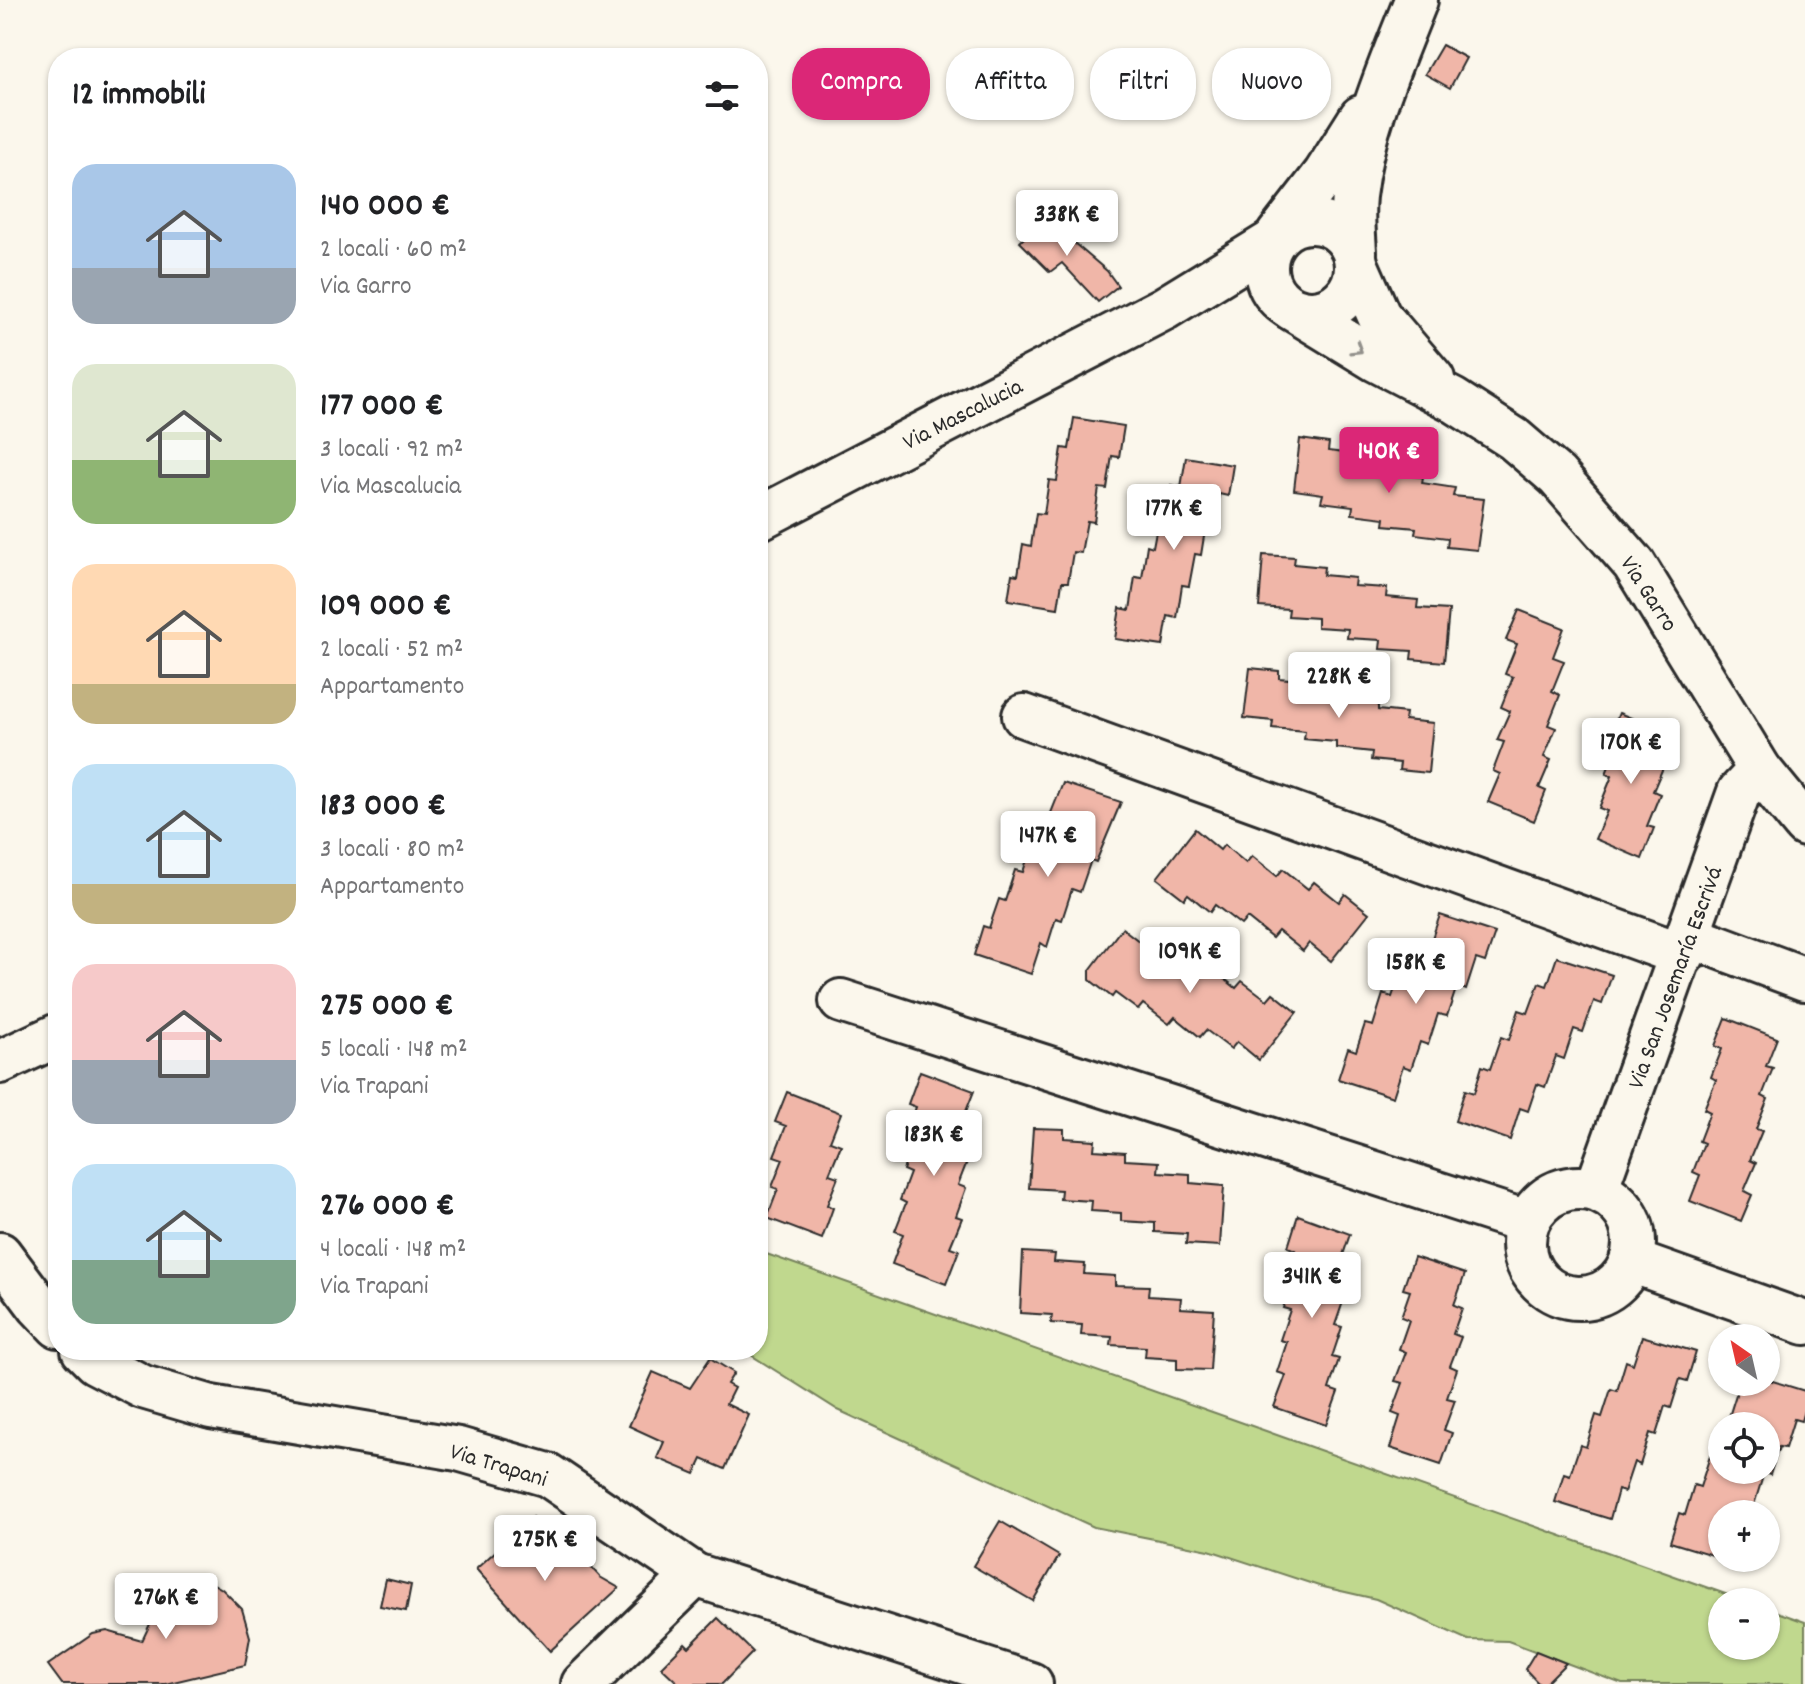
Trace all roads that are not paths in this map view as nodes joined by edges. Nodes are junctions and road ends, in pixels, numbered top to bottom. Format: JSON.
{"nodes":[{"id":1,"x":1416,"y":0,"type":"edge"},
{"id":2,"x":1383,"y":82,"type":"junction"},
{"id":3,"x":1276,"y":238,"type":"junction"},
{"id":4,"x":1356,"y":259,"type":"junction"},
{"id":5,"x":1285,"y":304,"type":"junction"},
{"id":6,"x":1165,"y":308,"type":"junction"},
{"id":7,"x":1453,"y":400,"type":"junction"},
{"id":8,"x":768,"y":514,"type":"edge"},
{"id":9,"x":1024,"y":716,"type":"dead end"},
{"id":10,"x":1760,"y":770,"type":"junction"},
{"id":11,"x":1805,"y":825,"type":"edge"},
{"id":12,"x":1686,"y":945,"type":"junction"},
{"id":13,"x":1805,"y":979,"type":"edge"},
{"id":14,"x":841,"y":1001,"type":"dead end"},
{"id":15,"x":48,"y":1040,"type":"edge"},
{"id":16,"x":0,"y":1062,"type":"edge"},
{"id":17,"x":1596,"y":1190,"type":"junction"},
{"id":18,"x":1527,"y":1222,"type":"junction"},
{"id":19,"x":0,"y":1254,"type":"edge"},
{"id":20,"x":1631,"y":1261,"type":"junction"},
{"id":21,"x":48,"y":1315,"type":"edge"},
{"id":22,"x":1805,"y":1323,"type":"edge"},
{"id":23,"x":93,"y":1360,"type":"edge"},
{"id":24,"x":695,"y":1575,"type":"junction"},
{"id":25,"x":583,"y":1684,"type":"edge"},
{"id":26,"x":1031,"y":1684,"type":"edge"}],
"edges":[{"from":1,"to":2,"type":"street"},
{"from":2,"to":3,"type":"street"},
{"from":2,"to":4,"type":"street"},
{"from":3,"to":4,"type":"street"},
{"from":3,"to":5,"type":"street"},
{"from":3,"to":6,"type":"street"},
{"from":4,"to":5,"type":"street"},
{"from":4,"to":7,"type":"street"},
{"from":5,"to":6,"type":"street"},
{"from":5,"to":7,"type":"street","one_way":true},
{"from":6,"to":8,"type":"street","name":"Via Mascalucia"},
{"from":7,"to":10,"type":"street","name":"Via Garro"},
{"from":9,"to":12,"type":"street"},
{"from":10,"to":11,"type":"street","name":"Via Garro"},
{"from":10,"to":12,"type":"street","name":"Via San Josemaría Escrivá"},
{"from":12,"to":13,"type":"street"},
{"from":12,"to":17,"type":"street","name":"Via San Josemaría Escrivá"},
{"from":14,"to":18,"type":"street"},
{"from":15,"to":16,"type":"street"},
{"from":17,"to":18,"type":"street"},
{"from":17,"to":20,"type":"street"},
{"from":18,"to":20,"type":"street"},
{"from":19,"to":21,"type":"street"},
{"from":20,"to":22,"type":"street"},
{"from":23,"to":24,"type":"street","name":"Via Trapani"},
{"from":24,"to":25,"type":"street"},
{"from":24,"to":26,"type":"street","name":"Via Trapani"}]}
